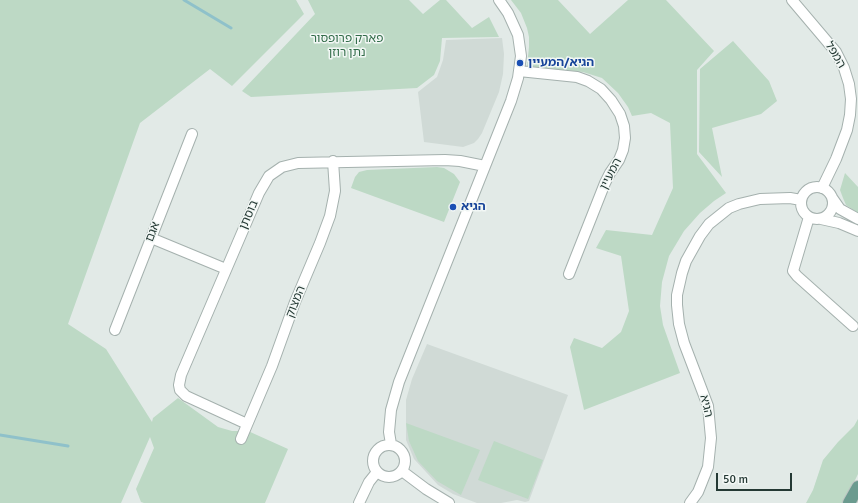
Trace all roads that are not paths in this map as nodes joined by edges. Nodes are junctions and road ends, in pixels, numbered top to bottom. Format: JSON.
{"nodes":[{"id":1,"x":499,"y":0,"type":"edge"},
{"id":2,"x":792,"y":0,"type":"edge"},
{"id":3,"x":519,"y":71,"type":"junction"},
{"id":4,"x":192,"y":134,"type":"dead end"},
{"id":5,"x":333,"y":162,"type":"junction"},
{"id":6,"x":486,"y":166,"type":"junction"},
{"id":7,"x":822,"y":188,"type":"junction"},
{"id":8,"x":833,"y":199,"type":"junction"},
{"id":9,"x":801,"y":200,"type":"junction"},
{"id":10,"x":809,"y":217,"type":"junction"},
{"id":11,"x":822,"y":219,"type":"junction"},
{"id":12,"x":858,"y":219,"type":"edge"},
{"id":13,"x":858,"y":232,"type":"edge"},
{"id":14,"x":151,"y":238,"type":"junction"},
{"id":15,"x":226,"y":269,"type":"junction"},
{"id":16,"x":569,"y":274,"type":"dead end"},
{"id":17,"x":853,"y":326,"type":"dead end"},
{"id":18,"x":115,"y":330,"type":"dead end"},
{"id":19,"x":247,"y":424,"type":"junction"},
{"id":20,"x":241,"y":439,"type":"dead end"},
{"id":21,"x":390,"y":444,"type":"junction"},
{"id":22,"x":402,"y":471,"type":"junction"},
{"id":23,"x":377,"y":472,"type":"junction"},
{"id":24,"x":858,"y":487,"type":"edge"},
{"id":25,"x":359,"y":503,"type":"edge"},
{"id":26,"x":449,"y":503,"type":"edge"},
{"id":27,"x":690,"y":503,"type":"edge"},
{"id":28,"x":849,"y":503,"type":"edge"}],
"edges":[{"from":1,"to":3,"type":"street"},
{"from":2,"to":7,"type":"street","name":"המפל"},
{"from":3,"to":6,"type":"street"},
{"from":3,"to":16,"type":"street","name":"המעיין"},
{"from":4,"to":14,"type":"street","name":"אגם"},
{"from":5,"to":6,"type":"street","name":"בוסתן"},
{"from":5,"to":15,"type":"street","name":"בוסתן"},
{"from":5,"to":19,"type":"street","name":"המצוק"},
{"from":6,"to":21,"type":"street"},
{"from":7,"to":8,"type":"street"},
{"from":7,"to":9,"type":"street"},
{"from":8,"to":11,"type":"street"},
{"from":8,"to":12,"type":"street"},
{"from":9,"to":10,"type":"street"},
{"from":9,"to":27,"type":"street","name":"הגיא"},
{"from":10,"to":11,"type":"street"},
{"from":10,"to":17,"type":"street"},
{"from":11,"to":13,"type":"street"},
{"from":14,"to":15,"type":"street"},
{"from":14,"to":18,"type":"street","name":"אגם"},
{"from":15,"to":19,"type":"street","name":"בוסתן"},
{"from":19,"to":20,"type":"street","name":"המצוק"},
{"from":21,"to":22,"type":"street"},
{"from":21,"to":23,"type":"street"},
{"from":22,"to":23,"type":"street"},
{"from":22,"to":26,"type":"street"},
{"from":23,"to":25,"type":"street"},
{"from":24,"to":28,"type":"main road"}]}
